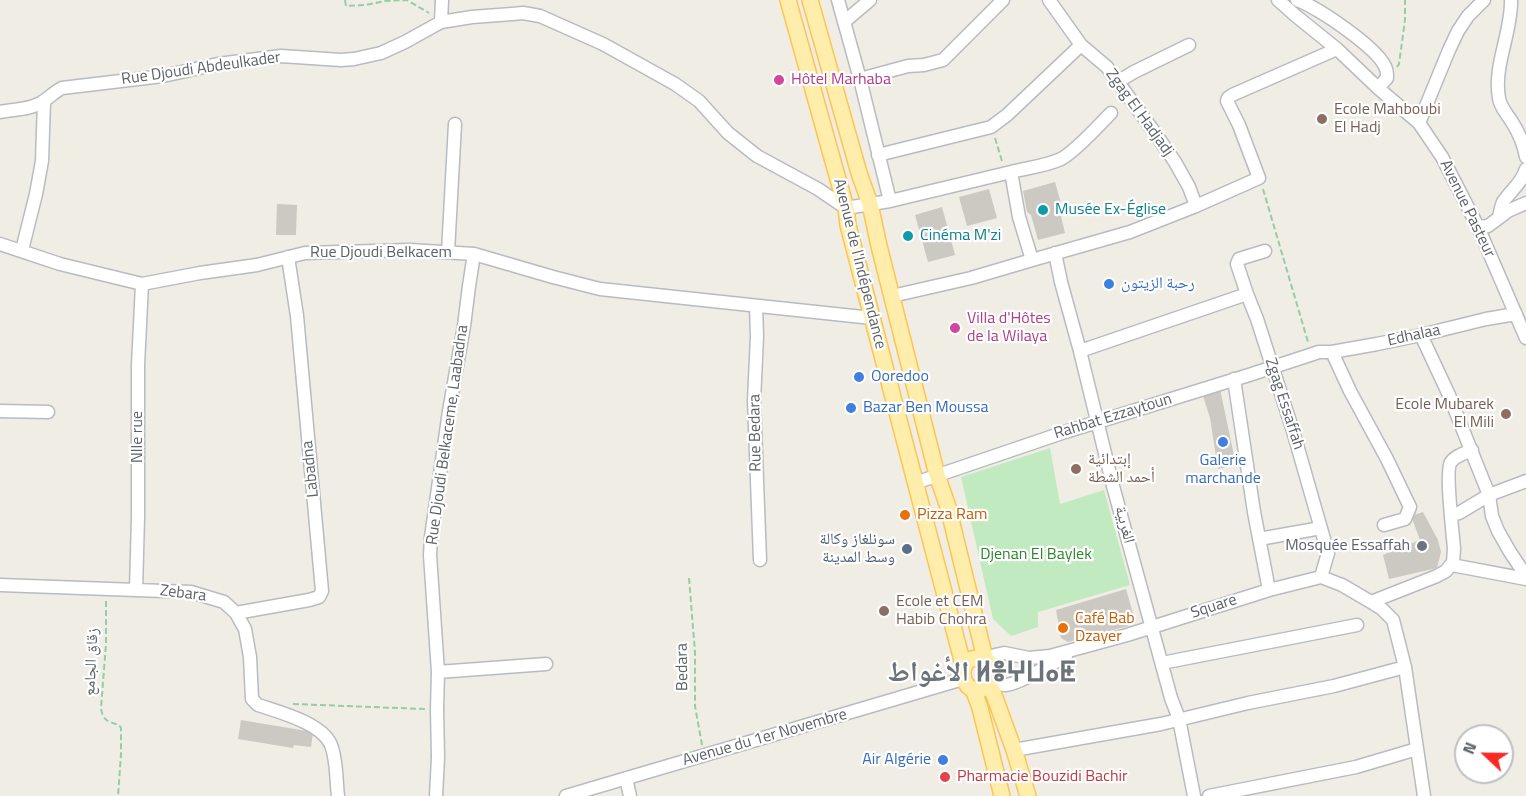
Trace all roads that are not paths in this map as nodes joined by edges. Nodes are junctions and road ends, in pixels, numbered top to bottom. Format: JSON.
{"nodes":[{"id":1,"x":442,"y":0,"type":"edge"},
{"id":2,"x":788,"y":0,"type":"edge"},
{"id":3,"x":810,"y":0,"type":"edge"},
{"id":4,"x":838,"y":0,"type":"edge"},
{"id":5,"x":870,"y":0,"type":"edge"},
{"id":6,"x":1003,"y":0,"type":"edge"},
{"id":7,"x":1049,"y":0,"type":"edge"},
{"id":8,"x":1278,"y":0,"type":"edge"},
{"id":9,"x":1297,"y":0,"type":"edge"},
{"id":10,"x":1484,"y":0,"type":"edge"},
{"id":11,"x":1511,"y":0,"type":"edge"},
{"id":12,"x":441,"y":22,"type":"junction"},
{"id":13,"x":844,"y":22,"type":"junction"},
{"id":14,"x":1082,"y":45,"type":"junction"},
{"id":15,"x":1190,"y":45,"type":"dead end"},
{"id":16,"x":1337,"y":49,"type":"junction"},
{"id":17,"x":860,"y":79,"type":"junction"},
{"id":18,"x":1118,"y":82,"type":"junction"},
{"id":19,"x":1378,"y":88,"type":"junction"},
{"id":20,"x":44,"y":102,"type":"junction"},
{"id":21,"x":0,"y":112,"type":"edge"},
{"id":22,"x":1111,"y":113,"type":"dead end"},
{"id":23,"x":1419,"y":123,"type":"junction"},
{"id":24,"x":455,"y":124,"type":"dead end"},
{"id":25,"x":878,"y":155,"type":"junction"},
{"id":26,"x":1526,"y":157,"type":"edge"},
{"id":27,"x":1526,"y":169,"type":"edge"},
{"id":28,"x":1008,"y":172,"type":"junction"},
{"id":29,"x":890,"y":201,"type":"junction"},
{"id":30,"x":1526,"y":203,"type":"edge"},
{"id":31,"x":870,"y":204,"type":"junction"},
{"id":32,"x":1196,"y":206,"type":"junction"},
{"id":33,"x":846,"y":208,"type":"junction"},
{"id":34,"x":1499,"y":217,"type":"junction"},
{"id":35,"x":1478,"y":227,"type":"junction"},
{"id":36,"x":0,"y":244,"type":"edge"},
{"id":37,"x":22,"y":250,"type":"junction"},
{"id":38,"x":1265,"y":251,"type":"dead end"},
{"id":39,"x":448,"y":252,"type":"junction"},
{"id":40,"x":1055,"y":253,"type":"junction"},
{"id":41,"x":474,"y":254,"type":"junction"},
{"id":42,"x":288,"y":257,"type":"junction"},
{"id":43,"x":1032,"y":260,"type":"junction"},
{"id":44,"x":142,"y":284,"type":"junction"},
{"id":45,"x":1247,"y":294,"type":"junction"},
{"id":46,"x":892,"y":296,"type":"junction"},
{"id":47,"x":756,"y":306,"type":"junction"},
{"id":48,"x":1516,"y":314,"type":"junction"},
{"id":49,"x":872,"y":318,"type":"junction"},
{"id":50,"x":1421,"y":335,"type":"junction"},
{"id":51,"x":1526,"y":338,"type":"edge"},
{"id":52,"x":1080,"y":351,"type":"junction"},
{"id":53,"x":1332,"y":352,"type":"junction"},
{"id":54,"x":1312,"y":354,"type":"joint"},
{"id":55,"x":1272,"y":368,"type":"junction"},
{"id":56,"x":1234,"y":379,"type":"junction"},
{"id":57,"x":0,"y":411,"type":"edge"},
{"id":58,"x":48,"y":412,"type":"dead end"},
{"id":59,"x":1098,"y":423,"type":"junction"},
{"id":60,"x":1472,"y":450,"type":"junction"},
{"id":61,"x":937,"y":475,"type":"junction"},
{"id":62,"x":1526,"y":481,"type":"edge"},
{"id":63,"x":915,"y":483,"type":"junction"},
{"id":64,"x":1489,"y":495,"type":"junction"},
{"id":65,"x":1452,"y":515,"type":"junction"},
{"id":66,"x":1384,"y":525,"type":"dead end"},
{"id":67,"x":1321,"y":528,"type":"junction"},
{"id":68,"x":1259,"y":539,"type":"junction"},
{"id":69,"x":760,"y":560,"type":"dead end"},
{"id":70,"x":1452,"y":565,"type":"junction"},
{"id":71,"x":1321,"y":577,"type":"junction"},
{"id":72,"x":1526,"y":578,"type":"edge"},
{"id":73,"x":0,"y":585,"type":"edge"},
{"id":74,"x":136,"y":590,"type":"junction"},
{"id":75,"x":1269,"y":590,"type":"junction"},
{"id":76,"x":1371,"y":602,"type":"junction"},
{"id":77,"x":236,"y":613,"type":"junction"},
{"id":78,"x":1357,"y":625,"type":"dead end"},
{"id":79,"x":1151,"y":627,"type":"junction"},
{"id":80,"x":1086,"y":646,"type":"junction"},
{"id":81,"x":987,"y":661,"type":"junction"},
{"id":82,"x":546,"y":663,"type":"dead end"},
{"id":83,"x":1162,"y":663,"type":"junction"},
{"id":84,"x":1405,"y":667,"type":"junction"},
{"id":85,"x":438,"y":672,"type":"junction"},
{"id":86,"x":967,"y":678,"type":"junction"},
{"id":87,"x":991,"y":683,"type":"junction"},
{"id":88,"x":1179,"y":719,"type":"junction"},
{"id":89,"x":1417,"y":749,"type":"junction"},
{"id":90,"x":1014,"y":750,"type":"junction"},
{"id":91,"x":626,"y":778,"type":"junction"},
{"id":92,"x":595,"y":792,"type":"edge"},
{"id":93,"x":338,"y":796,"type":"edge"},
{"id":94,"x":436,"y":796,"type":"edge"},
{"id":95,"x":566,"y":796,"type":"edge"},
{"id":96,"x":630,"y":796,"type":"edge"},
{"id":97,"x":1002,"y":796,"type":"edge"},
{"id":98,"x":1028,"y":796,"type":"edge"},
{"id":99,"x":1194,"y":796,"type":"edge"},
{"id":100,"x":1209,"y":796,"type":"edge"},
{"id":101,"x":1424,"y":796,"type":"edge"}],
"edges":[{"from":1,"to":12,"type":"street"},
{"from":2,"to":33,"type":"main road","name":"Avenue de l'Indépendance"},
{"from":3,"to":31,"type":"main road","name":"Avenue de l'Indépendance"},
{"from":4,"to":13,"type":"street"},
{"from":5,"to":13,"type":"street"},
{"from":6,"to":17,"type":"street"},
{"from":7,"to":14,"type":"street","name":"Zgag El Hadjadj"},
{"from":8,"to":16,"type":"street","name":"Avenue Pasteur"},
{"from":9,"to":19,"type":"street"},
{"from":10,"to":23,"type":"street"},
{"from":11,"to":26,"type":"street"},
{"from":12,"to":20,"type":"street","name":"Rue Djoudi Abdeulkader"},
{"from":12,"to":33,"type":"street","name":"Rue Djoudi Abdeulkader"},
{"from":13,"to":17,"type":"street"},
{"from":14,"to":18,"type":"street","name":"Zgag El Hadjadj"},
{"from":14,"to":25,"type":"street"},
{"from":15,"to":18,"type":"street"},
{"from":16,"to":19,"type":"street","name":"Avenue Pasteur"},
{"from":16,"to":32,"type":"street"},
{"from":17,"to":25,"type":"street"},
{"from":18,"to":32,"type":"street","name":"Zgag El Hadjadj"},
{"from":19,"to":23,"type":"street","name":"Avenue Pasteur"},
{"from":20,"to":21,"type":"street","name":"Rue Djoudi Abdeulkader"},
{"from":20,"to":37,"type":"street"},
{"from":22,"to":28,"type":"street"},
{"from":23,"to":35,"type":"street","name":"Avenue Pasteur"},
{"from":24,"to":39,"type":"street"},
{"from":25,"to":29,"type":"street"},
{"from":27,"to":34,"type":"street"},
{"from":28,"to":29,"type":"street"},
{"from":28,"to":43,"type":"street"},
{"from":29,"to":31,"type":"street"},
{"from":30,"to":34,"type":"street"},
{"from":31,"to":33,"type":"street"},
{"from":31,"to":46,"type":"main road","name":"Avenue de l'Indépendance"},
{"from":32,"to":40,"type":"street"},
{"from":33,"to":49,"type":"main road","name":"Avenue de l'Indépendance"},
{"from":34,"to":35,"type":"street"},
{"from":35,"to":48,"type":"street","name":"Avenue Pasteur"},
{"from":36,"to":37,"type":"street","name":"Rue Djoudi Belkacem"},
{"from":37,"to":44,"type":"street","name":"Rue Djoudi Belkacem"},
{"from":38,"to":45,"type":"street","name":"Zgag Essaffah"},
{"from":39,"to":41,"type":"street","name":"Rue Djoudi Belkacem"},
{"from":39,"to":42,"type":"street","name":"Rue Djoudi Belkacem"},
{"from":40,"to":43,"type":"street"},
{"from":40,"to":52,"type":"street","name":"الغربية"},
{"from":41,"to":47,"type":"street","name":"Rue Djoudi Belkacem"},
{"from":41,"to":85,"type":"street","name":"Rue Djoudi Belkaceme, Laabadna"},
{"from":42,"to":44,"type":"street","name":"Rue Djoudi Belkacem"},
{"from":42,"to":77,"type":"street","name":"Labadna"},
{"from":43,"to":46,"type":"street"},
{"from":44,"to":74,"type":"street","name":"Nlle rue"},
{"from":45,"to":52,"type":"street"},
{"from":45,"to":55,"type":"street","name":"Zgag Essaffah"},
{"from":46,"to":61,"type":"main road","name":"Avenue de l'Indépendance"},
{"from":47,"to":49,"type":"street","name":"Rue Djoudi Belkacem"},
{"from":47,"to":69,"type":"street","name":"Rue Bedara"},
{"from":48,"to":50,"type":"street","name":"Edhalaa"},
{"from":48,"to":51,"type":"street","name":"Avenue Pasteur"},
{"from":49,"to":63,"type":"main road","name":"Avenue de l'Indépendance"},
{"from":50,"to":53,"type":"street","name":"Edhalaa"},
{"from":50,"to":60,"type":"street"},
{"from":52,"to":59,"type":"street","name":"الغربية"},
{"from":53,"to":54,"type":"street","name":"Edhalaa"},
{"from":53,"to":66,"type":"street"},
{"from":54,"to":55,"type":"street","name":"Rahbat Ezzaytoun"},
{"from":55,"to":56,"type":"street","name":"Rahbat Ezzaytoun"},
{"from":55,"to":67,"type":"street","name":"Zgag Essaffah"},
{"from":56,"to":59,"type":"street","name":"Rahbat Ezzaytoun"},
{"from":56,"to":68,"type":"street"},
{"from":57,"to":58,"type":"street"},
{"from":59,"to":61,"type":"street","name":"Rahbat Ezzaytoun"},
{"from":59,"to":79,"type":"street","name":"الغربية"},
{"from":60,"to":64,"type":"street"},
{"from":60,"to":65,"type":"street"},
{"from":61,"to":63,"type":"street","name":"Rahbat Ezzaytoun"},
{"from":61,"to":81,"type":"main road","name":"Avenue de l'Indépendance"},
{"from":62,"to":64,"type":"street"},
{"from":63,"to":86,"type":"main road","name":"Avenue de l'Indépendance"},
{"from":64,"to":65,"type":"street"},
{"from":64,"to":72,"type":"street"},
{"from":65,"to":70,"type":"street"},
{"from":67,"to":68,"type":"street"},
{"from":67,"to":71,"type":"street","name":"Zgag Essaffah"},
{"from":68,"to":75,"type":"street"},
{"from":70,"to":72,"type":"street"},
{"from":70,"to":76,"type":"street"},
{"from":71,"to":75,"type":"street","name":"Square"},
{"from":71,"to":76,"type":"street"},
{"from":73,"to":74,"type":"street","name":"Zebara"},
{"from":74,"to":77,"type":"street","name":"Zebara"},
{"from":75,"to":79,"type":"street","name":"Square"},
{"from":76,"to":84,"type":"street"},
{"from":77,"to":93,"type":"street"},
{"from":78,"to":83,"type":"street"},
{"from":79,"to":80,"type":"street","name":"Square"},
{"from":79,"to":83,"type":"street","name":"الغربية"},
{"from":80,"to":81,"type":"street"},
{"from":80,"to":87,"type":"street"},
{"from":81,"to":86,"type":"main road"},
{"from":81,"to":87,"type":"main road"},
{"from":82,"to":85,"type":"street"},
{"from":83,"to":88,"type":"street","name":"الغربية"},
{"from":84,"to":88,"type":"street"},
{"from":84,"to":89,"type":"street"},
{"from":85,"to":94,"type":"street","name":"Rue Djoudi Belkaceme, Laabadna"},
{"from":86,"to":87,"type":"main road"},
{"from":86,"to":91,"type":"street","name":"Avenue du 1er Novembre"},
{"from":86,"to":97,"type":"main road","name":"Avenue de l'Indépendance"},
{"from":87,"to":90,"type":"main road"},
{"from":88,"to":90,"type":"street"},
{"from":88,"to":99,"type":"street","name":"الغربية"},
{"from":89,"to":100,"type":"street"},
{"from":89,"to":101,"type":"street"},
{"from":90,"to":98,"type":"main road"},
{"from":91,"to":92,"type":"street","name":"Avenue du 1er Novembre"},
{"from":91,"to":96,"type":"street"},
{"from":92,"to":95,"type":"street","name":"Avenue du 1er Novembre"}]}
